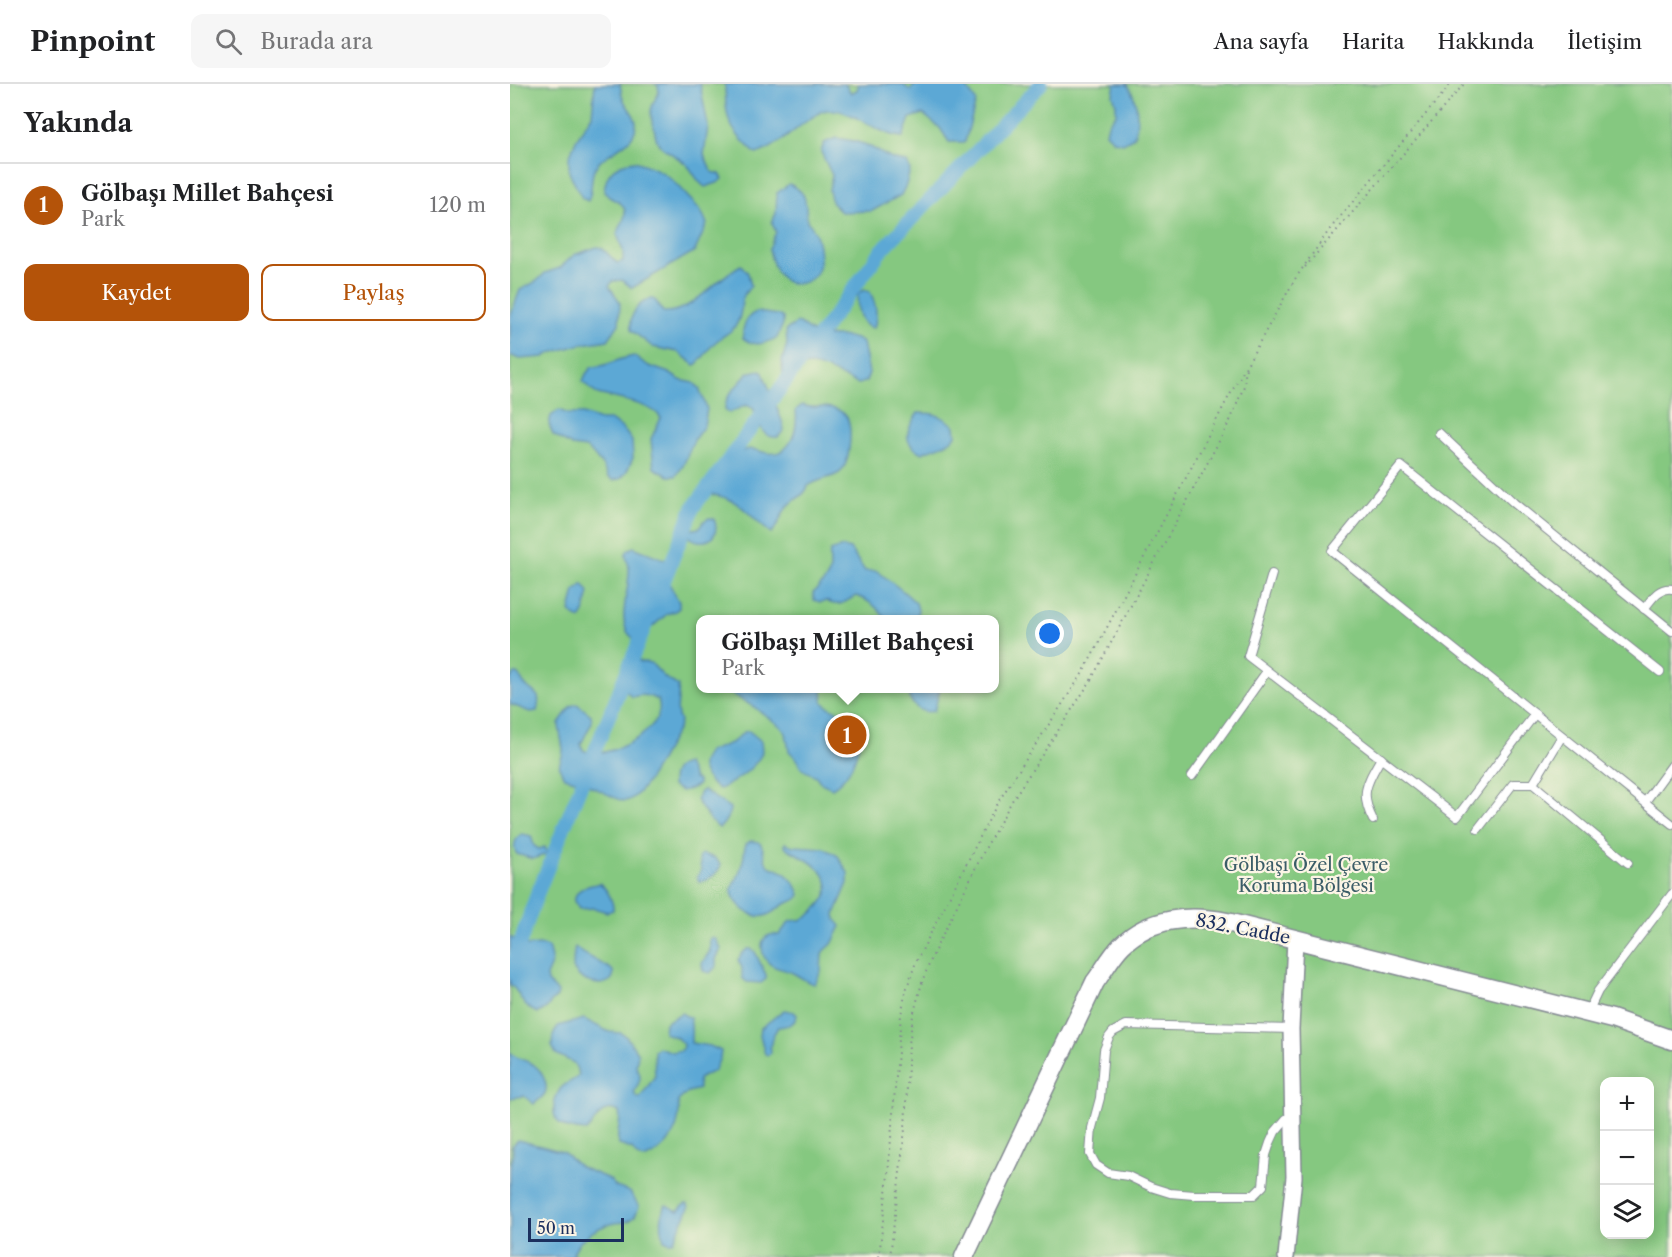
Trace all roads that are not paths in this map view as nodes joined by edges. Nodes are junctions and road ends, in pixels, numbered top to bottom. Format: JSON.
{"nodes":[{"id":1,"x":1439,"y":433,"type":"dead end"},
{"id":2,"x":1272,"y":574,"type":"dead end"},
{"id":3,"x":1672,"y":588,"type":"edge"},
{"id":4,"x":1644,"y":609,"type":"junction"},
{"id":5,"x":1672,"y":631,"type":"edge"},
{"id":6,"x":1268,"y":671,"type":"junction"},
{"id":7,"x":1660,"y":672,"type":"dead end"},
{"id":8,"x":1535,"y":714,"type":"junction"},
{"id":9,"x":1562,"y":736,"type":"junction"},
{"id":10,"x":1381,"y":758,"type":"junction"},
{"id":11,"x":1672,"y":765,"type":"edge"},
{"id":12,"x":1192,"y":776,"type":"dead end"},
{"id":13,"x":1533,"y":784,"type":"junction"},
{"id":14,"x":1645,"y":802,"type":"junction"},
{"id":15,"x":1373,"y":820,"type":"dead end"},
{"id":16,"x":1672,"y":824,"type":"edge"},
{"id":17,"x":1478,"y":829,"type":"dead end"},
{"id":18,"x":1629,"y":863,"type":"dead end"},
{"id":19,"x":1672,"y":894,"type":"edge"},
{"id":20,"x":1295,"y":939,"type":"junction"},
{"id":21,"x":1587,"y":1013,"type":"junction"},
{"id":22,"x":1291,"y":1029,"type":"junction"},
{"id":23,"x":1672,"y":1040,"type":"edge"},
{"id":24,"x":1293,"y":1119,"type":"junction"},
{"id":25,"x":964,"y":1257,"type":"edge"},
{"id":26,"x":1286,"y":1257,"type":"edge"}],
"edges":[{"from":1,"to":4,"type":"lane"},
{"from":2,"to":6,"type":"lane"},
{"from":3,"to":4,"type":"lane"},
{"from":4,"to":5,"type":"lane"},
{"from":6,"to":10,"type":"lane"},
{"from":6,"to":12,"type":"lane"},
{"from":7,"to":8,"type":"lane"},
{"from":8,"to":9,"type":"lane"},
{"from":8,"to":10,"type":"lane"},
{"from":9,"to":13,"type":"lane"},
{"from":9,"to":14,"type":"lane"},
{"from":10,"to":15,"type":"lane"},
{"from":11,"to":14,"type":"lane"},
{"from":13,"to":17,"type":"lane"},
{"from":13,"to":18,"type":"lane"},
{"from":14,"to":16,"type":"lane"},
{"from":19,"to":21,"type":"lane"},
{"from":20,"to":21,"type":"street","name":"832. Cadde"},
{"from":20,"to":22,"type":"street"},
{"from":20,"to":25,"type":"street","name":"832. Cadde"},
{"from":21,"to":23,"type":"street","name":"832. Cadde"},
{"from":22,"to":24,"type":"street"},
{"from":22,"to":24,"type":"lane"},
{"from":24,"to":26,"type":"street"}]}
